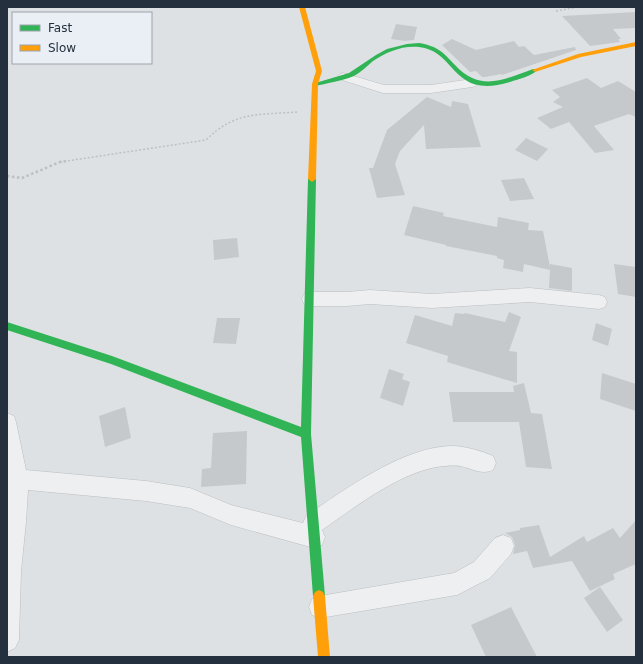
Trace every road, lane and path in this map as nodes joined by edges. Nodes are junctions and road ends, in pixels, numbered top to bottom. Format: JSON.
{"nodes":[{"id":1,"x":302,"y":7,"type":"edge"},
{"id":2,"x":578,"y":7,"type":"edge"},
{"id":3,"x":556,"y":11,"type":"dead end"},
{"id":4,"x":636,"y":44,"type":"edge"},
{"id":5,"x":343,"y":77,"type":"junction"},
{"id":6,"x":472,"y":83,"type":"junction"},
{"id":7,"x":315,"y":84,"type":"junction"},
{"id":8,"x":314,"y":112,"type":"junction"},
{"id":9,"x":7,"y":176,"type":"edge"},
{"id":10,"x":310,"y":299,"type":"junction"},
{"id":11,"x":599,"y":302,"type":"dead end"},
{"id":12,"x":7,"y":326,"type":"edge"},
{"id":13,"x":7,"y":422,"type":"edge"},
{"id":14,"x":306,"y":434,"type":"junction"},
{"id":15,"x":486,"y":463,"type":"dead end"},
{"id":16,"x":17,"y":479,"type":"junction"},
{"id":17,"x":313,"y":530,"type":"junction"},
{"id":18,"x":503,"y":546,"type":"dead end"},
{"id":19,"x":8,"y":571,"type":"edge"},
{"id":20,"x":320,"y":607,"type":"junction"},
{"id":21,"x":7,"y":640,"type":"edge"},
{"id":22,"x":324,"y":657,"type":"edge"}],
"edges":[{"from":1,"to":7,"type":"street"},
{"from":2,"to":3,"type":"path"},
{"from":4,"to":6,"type":"street"},
{"from":5,"to":6,"type":"street"},
{"from":5,"to":6,"type":"street"},
{"from":5,"to":7,"type":"street"},
{"from":7,"to":8,"type":"street"},
{"from":8,"to":9,"type":"path"},
{"from":8,"to":10,"type":"street"},
{"from":10,"to":11,"type":"street"},
{"from":10,"to":14,"type":"street"},
{"from":12,"to":14,"type":"street"},
{"from":13,"to":16,"type":"street"},
{"from":14,"to":17,"type":"street"},
{"from":15,"to":17,"type":"street"},
{"from":16,"to":17,"type":"street"},
{"from":16,"to":19,"type":"street"},
{"from":17,"to":20,"type":"street"},
{"from":18,"to":20,"type":"street"},
{"from":19,"to":21,"type":"street"},
{"from":20,"to":22,"type":"street"}]}
